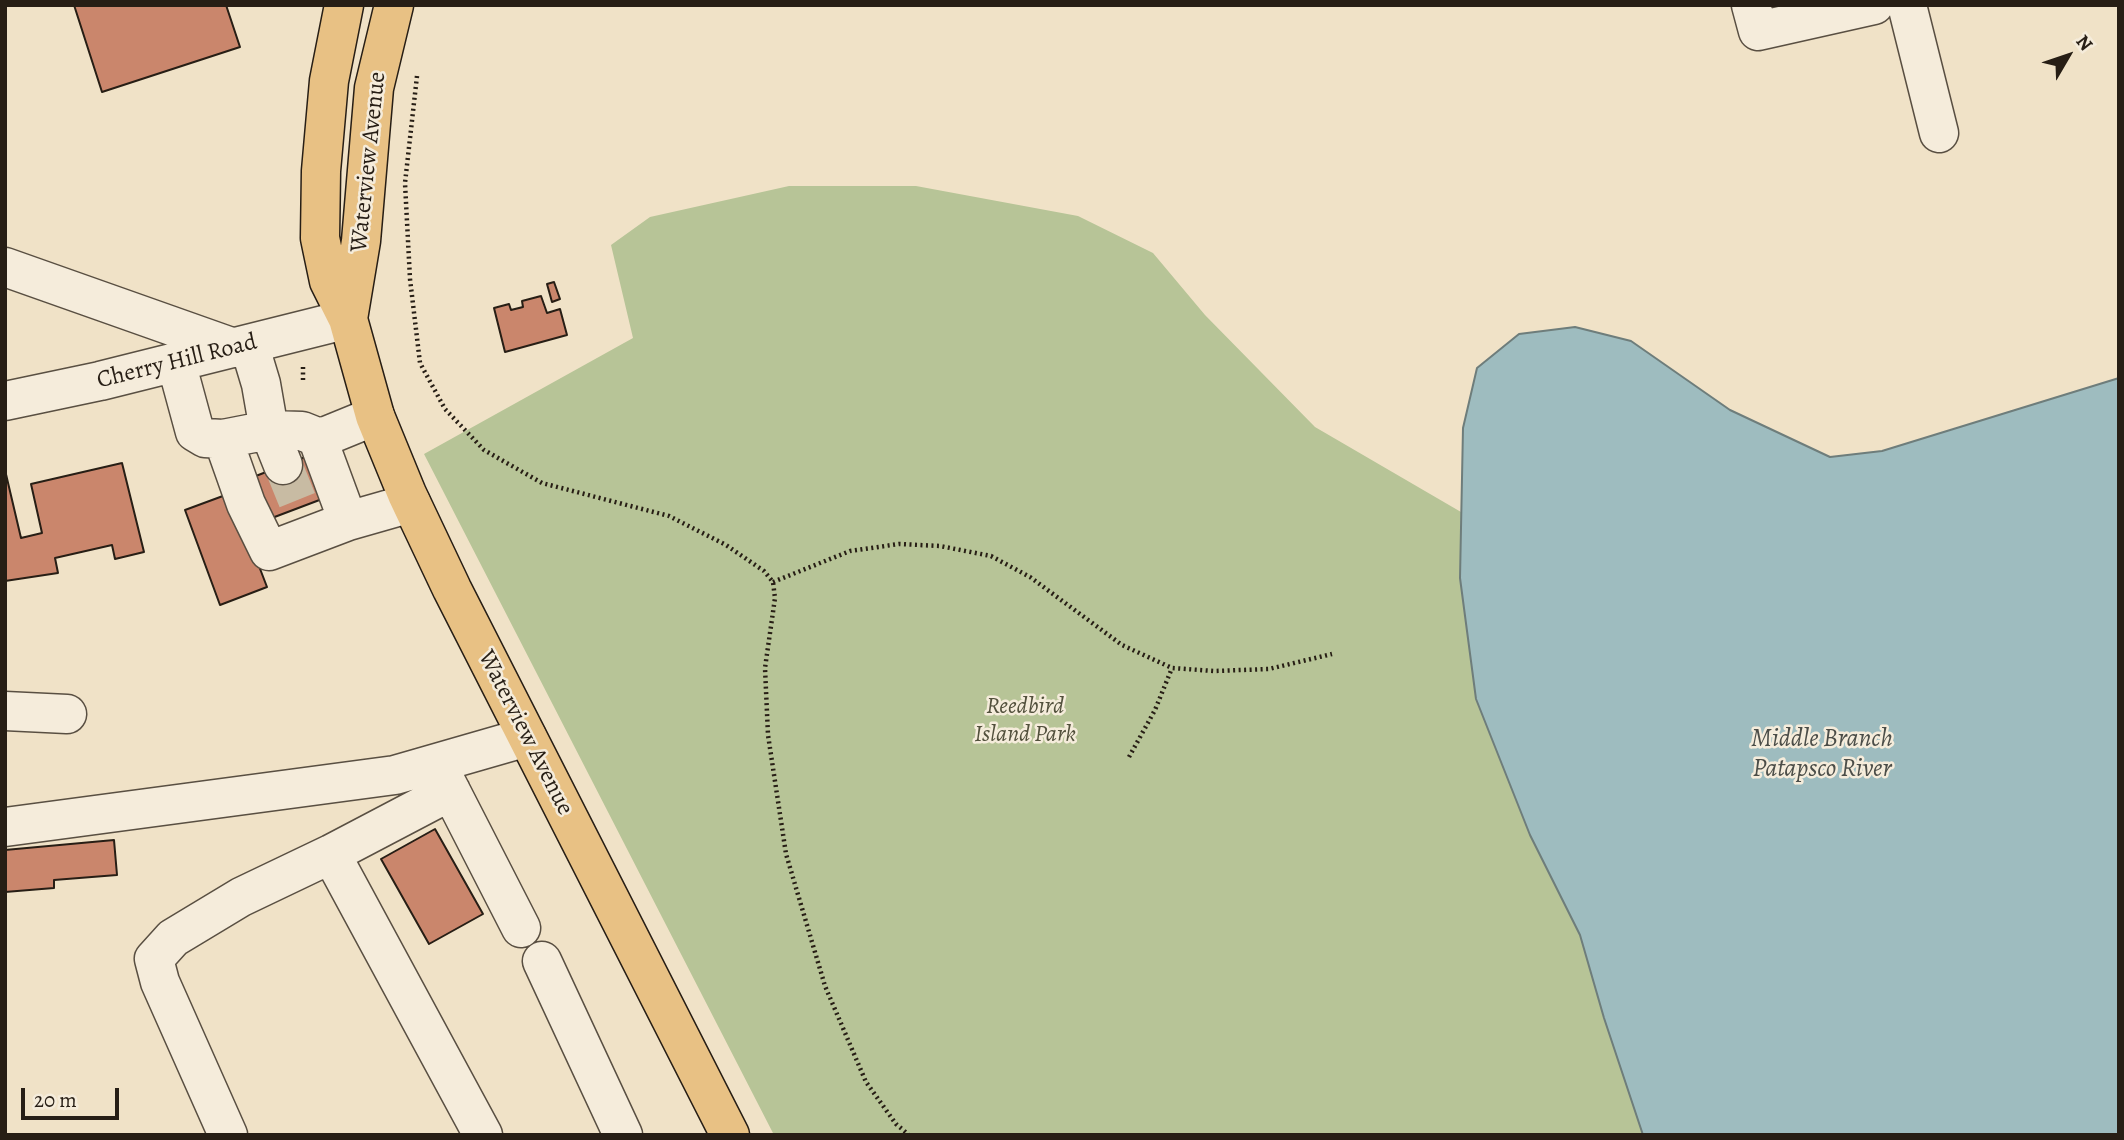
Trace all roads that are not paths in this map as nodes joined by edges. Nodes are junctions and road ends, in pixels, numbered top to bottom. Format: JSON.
{"nodes":[{"id":1,"x":344,"y":5,"type":"edge"},
{"id":2,"x":394,"y":5,"type":"edge"},
{"id":3,"x":1751,"y":5,"type":"edge"},
{"id":4,"x":1874,"y":5,"type":"edge"},
{"id":5,"x":1907,"y":5,"type":"edge"},
{"id":6,"x":1939,"y":133,"type":"dead end"},
{"id":7,"x":5,"y":267,"type":"edge"},
{"id":8,"x":348,"y":319,"type":"junction"},
{"id":9,"x":242,"y":346,"type":"junction"},
{"id":10,"x":176,"y":362,"type":"junction"},
{"id":11,"x":5,"y":401,"type":"edge"},
{"id":12,"x":375,"y":416,"type":"junction"},
{"id":13,"x":268,"y":430,"type":"junction"},
{"id":14,"x":317,"y":437,"type":"junction"},
{"id":15,"x":223,"y":439,"type":"junction"},
{"id":16,"x":283,"y":465,"type":"tunnel mouth"},
{"id":17,"x":411,"y":503,"type":"junction"},
{"id":18,"x":348,"y":521,"type":"junction"},
{"id":19,"x":5,"y":711,"type":"edge"},
{"id":20,"x":67,"y":714,"type":"dead end"},
{"id":21,"x":527,"y":737,"type":"junction"},
{"id":22,"x":444,"y":777,"type":"junction"},
{"id":23,"x":5,"y":827,"type":"edge"},
{"id":24,"x":331,"y":854,"type":"junction"},
{"id":25,"x":521,"y":928,"type":"dead end"},
{"id":26,"x":542,"y":961,"type":"dead end"},
{"id":27,"x":228,"y":1135,"type":"edge"},
{"id":28,"x":483,"y":1135,"type":"edge"},
{"id":29,"x":623,"y":1135,"type":"edge"},
{"id":30,"x":730,"y":1135,"type":"edge"}],
"edges":[{"from":1,"to":8,"type":"main road","name":"Waterview Avenue"},
{"from":2,"to":8,"type":"main road","name":"Waterview Avenue"},
{"from":3,"to":4,"type":"street"},
{"from":5,"to":6,"type":"street"},
{"from":7,"to":9,"type":"street"},
{"from":8,"to":9,"type":"street","name":"Cherry Hill Road"},
{"from":8,"to":12,"type":"main road","name":"Waterview Avenue"},
{"from":9,"to":10,"type":"street","name":"Cherry Hill Road"},
{"from":9,"to":13,"type":"street"},
{"from":10,"to":11,"type":"street","name":"Cherry Hill Road"},
{"from":10,"to":15,"type":"street"},
{"from":12,"to":14,"type":"street"},
{"from":12,"to":17,"type":"main road","name":"Waterview Avenue"},
{"from":13,"to":14,"type":"street"},
{"from":13,"to":15,"type":"street"},
{"from":13,"to":16,"type":"street"},
{"from":14,"to":18,"type":"street"},
{"from":15,"to":18,"type":"street"},
{"from":17,"to":18,"type":"street"},
{"from":17,"to":21,"type":"main road","name":"Waterview Avenue"},
{"from":19,"to":20,"type":"street"},
{"from":21,"to":22,"type":"street"},
{"from":21,"to":30,"type":"main road","name":"Waterview Avenue"},
{"from":22,"to":23,"type":"street"},
{"from":22,"to":24,"type":"street"},
{"from":22,"to":25,"type":"street"},
{"from":24,"to":27,"type":"street"},
{"from":24,"to":28,"type":"street"},
{"from":26,"to":29,"type":"street"}]}
